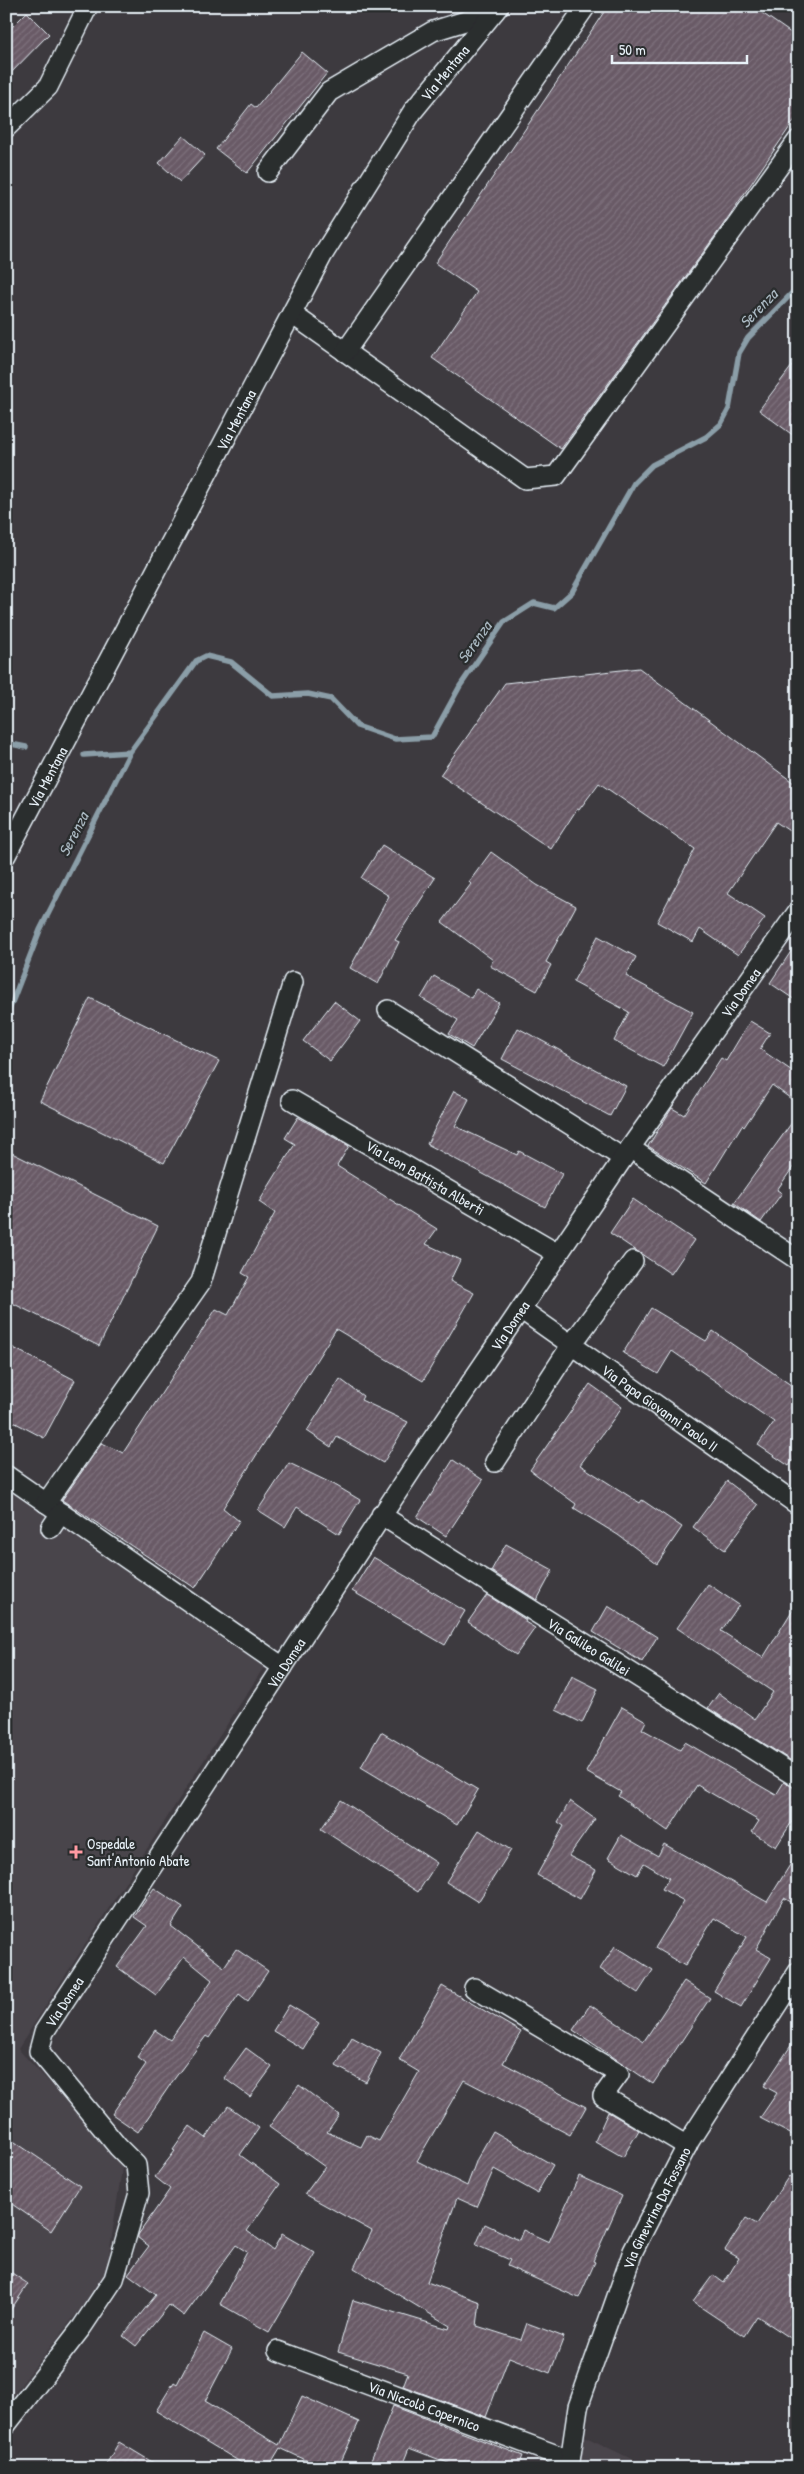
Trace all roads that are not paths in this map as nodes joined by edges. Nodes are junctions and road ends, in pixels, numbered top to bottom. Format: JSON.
{"nodes":[{"id":1,"x":88,"y":6,"type":"edge"},
{"id":2,"x":586,"y":6,"type":"edge"},
{"id":3,"x":497,"y":9,"type":"edge"},
{"id":4,"x":6,"y":128,"type":"edge"},
{"id":5,"x":798,"y":140,"type":"edge"},
{"id":6,"x":268,"y":172,"type":"dead end"},
{"id":7,"x":292,"y":314,"type":"junction"},
{"id":8,"x":345,"y":352,"type":"junction"},
{"id":9,"x":6,"y":854,"type":"edge"},
{"id":10,"x":798,"y":911,"type":"edge"},
{"id":11,"x":293,"y":982,"type":"dead end"},
{"id":12,"x":388,"y":1010,"type":"dead end"},
{"id":13,"x":292,"y":1100,"type":"dead end"},
{"id":14,"x":627,"y":1153,"type":"junction"},
{"id":15,"x":558,"y":1254,"type":"junction"},
{"id":16,"x":798,"y":1260,"type":"edge"},
{"id":17,"x":633,"y":1261,"type":"dead end"},
{"id":18,"x":522,"y":1310,"type":"junction"},
{"id":19,"x":572,"y":1344,"type":"junction"},
{"id":20,"x":495,"y":1462,"type":"dead end"},
{"id":21,"x":6,"y":1475,"type":"edge"},
{"id":22,"x":798,"y":1505,"type":"edge"},
{"id":23,"x":52,"y":1515,"type":"junction"},
{"id":24,"x":381,"y":1515,"type":"junction"},
{"id":25,"x":283,"y":1667,"type":"junction"},
{"id":26,"x":798,"y":1778,"type":"edge"},
{"id":27,"x":798,"y":1972,"type":"edge"},
{"id":28,"x":474,"y":1988,"type":"dead end"},
{"id":29,"x":687,"y":2146,"type":"junction"},
{"id":30,"x":278,"y":2352,"type":"dead end"},
{"id":31,"x":6,"y":2425,"type":"edge"},
{"id":32,"x":569,"y":2464,"type":"edge"}],
"edges":[{"from":1,"to":4,"type":"street"},
{"from":2,"to":8,"type":"street"},
{"from":3,"to":6,"type":"street"},
{"from":3,"to":7,"type":"street","name":"Via Mentana"},
{"from":5,"to":8,"type":"street"},
{"from":7,"to":8,"type":"street"},
{"from":7,"to":9,"type":"street","name":"Via Mentana"},
{"from":10,"to":14,"type":"street","name":"Via Domea"},
{"from":11,"to":23,"type":"street"},
{"from":12,"to":14,"type":"street"},
{"from":13,"to":15,"type":"street","name":"Via Leon Battista Alberti"},
{"from":14,"to":15,"type":"street","name":"Via Domea"},
{"from":14,"to":16,"type":"street"},
{"from":15,"to":18,"type":"street","name":"Via Domea"},
{"from":17,"to":19,"type":"street"},
{"from":18,"to":19,"type":"street","name":"Via Papa Giovanni Paolo II"},
{"from":18,"to":24,"type":"street","name":"Via Domea"},
{"from":19,"to":20,"type":"street"},
{"from":19,"to":22,"type":"street","name":"Via Papa Giovanni Paolo II"},
{"from":21,"to":23,"type":"street"},
{"from":23,"to":25,"type":"street"},
{"from":24,"to":25,"type":"street","name":"Via Domea"},
{"from":24,"to":26,"type":"street","name":"Via Galileo Galilei"},
{"from":25,"to":31,"type":"street","name":"Via Domea"},
{"from":27,"to":29,"type":"street","name":"Via Ginevrina Da Fossano"},
{"from":28,"to":29,"type":"street"},
{"from":29,"to":32,"type":"street","name":"Via Ginevrina Da Fossano"},
{"from":30,"to":32,"type":"street","name":"Via Niccolò Copernico"}]}
